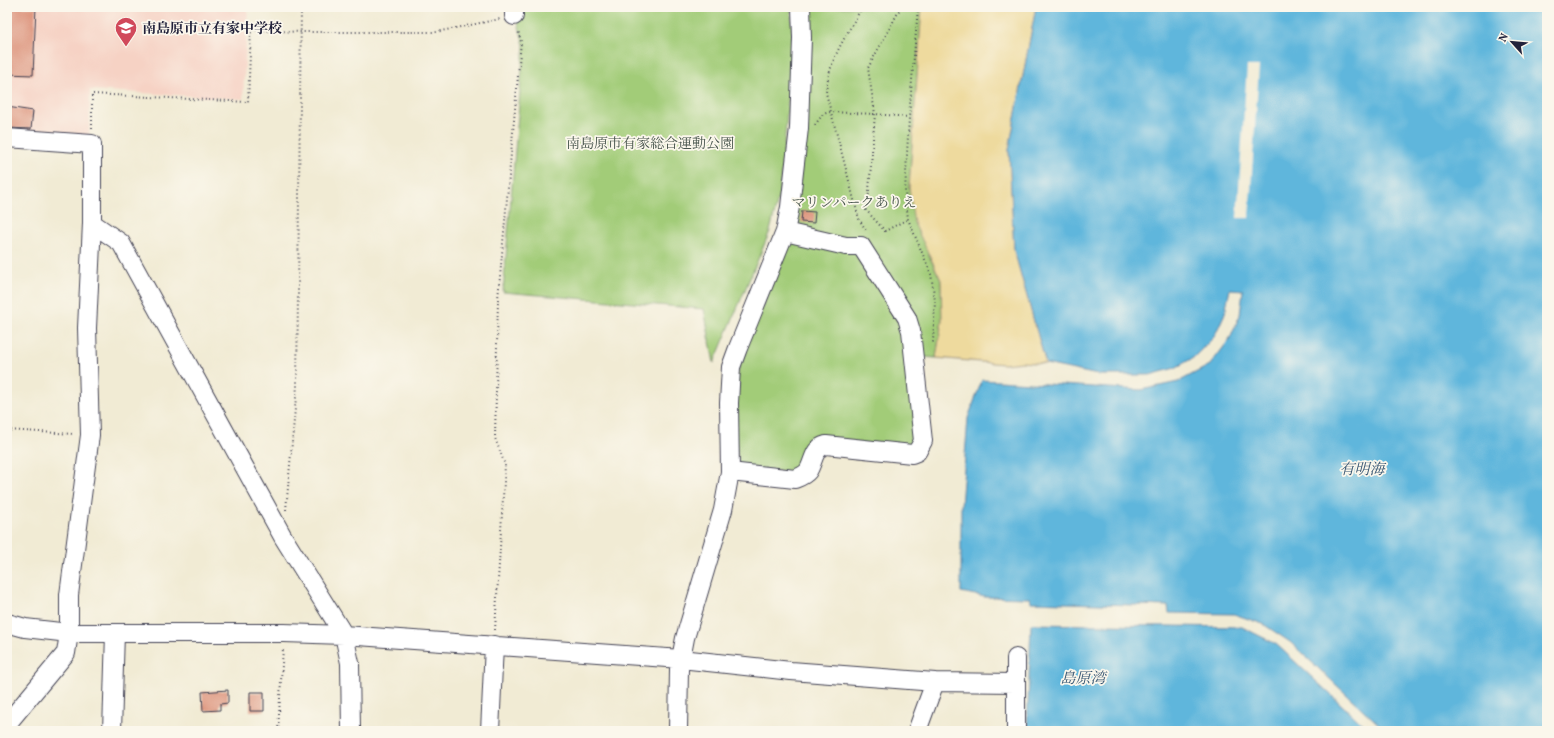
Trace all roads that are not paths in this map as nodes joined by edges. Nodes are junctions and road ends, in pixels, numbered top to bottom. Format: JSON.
{"nodes":[{"id":1,"x":801,"y":7,"type":"edge"},
{"id":2,"x":7,"y":138,"type":"edge"},
{"id":3,"x":92,"y":223,"type":"junction"},
{"id":4,"x":785,"y":232,"type":"junction"},
{"id":5,"x":730,"y":472,"type":"junction"},
{"id":6,"x":7,"y":623,"type":"edge"},
{"id":7,"x":69,"y":633,"type":"junction"},
{"id":8,"x":115,"y":633,"type":"junction"},
{"id":9,"x":344,"y":635,"type":"junction"},
{"id":10,"x":494,"y":645,"type":"junction"},
{"id":11,"x":1016,"y":658,"type":"dead end"},
{"id":12,"x":680,"y":659,"type":"junction"},
{"id":13,"x":934,"y":682,"type":"junction"},
{"id":14,"x":1015,"y":683,"type":"junction"},
{"id":15,"x":7,"y":724,"type":"edge"},
{"id":16,"x":112,"y":731,"type":"edge"},
{"id":17,"x":351,"y":731,"type":"edge"},
{"id":18,"x":490,"y":731,"type":"edge"},
{"id":19,"x":678,"y":731,"type":"edge"},
{"id":20,"x":917,"y":731,"type":"edge"},
{"id":21,"x":1016,"y":731,"type":"edge"}],
"edges":[{"from":1,"to":4,"type":"street"},
{"from":2,"to":3,"type":"street"},
{"from":3,"to":7,"type":"street"},
{"from":3,"to":9,"type":"street"},
{"from":4,"to":5,"type":"street"},
{"from":4,"to":5,"type":"street"},
{"from":5,"to":12,"type":"street"},
{"from":6,"to":7,"type":"street"},
{"from":7,"to":8,"type":"street"},
{"from":7,"to":15,"type":"street"},
{"from":8,"to":9,"type":"street"},
{"from":8,"to":16,"type":"street"},
{"from":9,"to":10,"type":"street"},
{"from":9,"to":17,"type":"street"},
{"from":10,"to":12,"type":"street"},
{"from":10,"to":18,"type":"street"},
{"from":11,"to":14,"type":"street"},
{"from":12,"to":13,"type":"street"},
{"from":12,"to":19,"type":"street"},
{"from":13,"to":14,"type":"street"},
{"from":13,"to":20,"type":"street"},
{"from":14,"to":21,"type":"street"}]}
